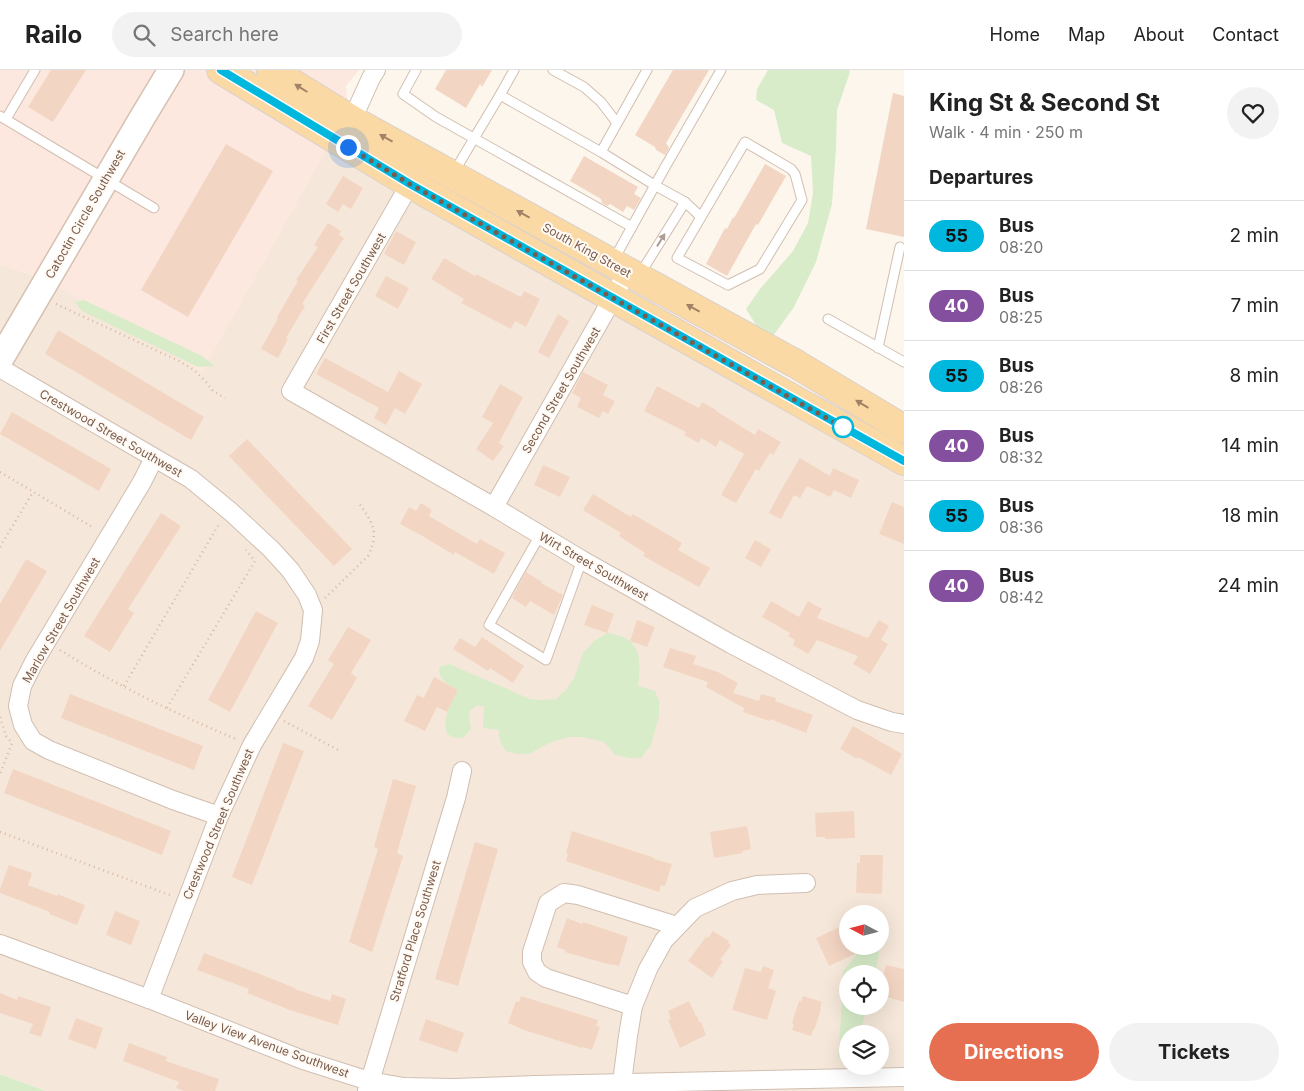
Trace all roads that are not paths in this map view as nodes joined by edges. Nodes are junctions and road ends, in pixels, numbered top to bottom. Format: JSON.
{"nodes":[{"id":1,"x":35,"y":70,"type":"edge"},
{"id":2,"x":171,"y":70,"type":"edge"},
{"id":3,"x":220,"y":70,"type":"edge"},
{"id":4,"x":271,"y":70,"type":"edge"},
{"id":5,"x":376,"y":70,"type":"edge"},
{"id":6,"x":416,"y":70,"type":"edge"},
{"id":7,"x":514,"y":70,"type":"edge"},
{"id":8,"x":553,"y":70,"type":"edge"},
{"id":9,"x":647,"y":70,"type":"edge"},
{"id":10,"x":721,"y":70,"type":"edge"},
{"id":11,"x":500,"y":95,"type":"junction"},
{"id":12,"x":3,"y":117,"type":"edge"},
{"id":13,"x":352,"y":120,"type":"junction"},
{"id":14,"x":617,"y":123,"type":"junction"},
{"id":15,"x":474,"y":138,"type":"junction"},
{"id":16,"x":601,"y":152,"type":"junction"},
{"id":17,"x":453,"y":175,"type":"junction"},
{"id":18,"x":106,"y":179,"type":"junction"},
{"id":19,"x":410,"y":184,"type":"junction"},
{"id":20,"x":656,"y":186,"type":"junction"},
{"id":21,"x":685,"y":202,"type":"junction"},
{"id":22,"x":154,"y":208,"type":"dead end"},
{"id":23,"x":701,"y":217,"type":"junction"},
{"id":24,"x":632,"y":227,"type":"junction"},
{"id":25,"x":900,"y":247,"type":"dead end"},
{"id":26,"x":626,"y":271,"type":"junction"},
{"id":27,"x":612,"y":298,"type":"junction"},
{"id":28,"x":828,"y":319,"type":"dead end"},
{"id":29,"x":878,"y":348,"type":"junction"},
{"id":30,"x":0,"y":360,"type":"edge"},
{"id":31,"x":904,"y":362,"type":"edge"},
{"id":32,"x":0,"y":368,"type":"edge"},
{"id":33,"x":291,"y":391,"type":"joint"},
{"id":34,"x":904,"y":429,"type":"edge"},
{"id":35,"x":154,"y":458,"type":"junction"},
{"id":36,"x":904,"y":461,"type":"edge"},
{"id":37,"x":494,"y":507,"type":"junction"},
{"id":38,"x":540,"y":535,"type":"junction"},
{"id":39,"x":582,"y":560,"type":"junction"},
{"id":40,"x":904,"y":724,"type":"edge"},
{"id":41,"x":462,"y":771,"type":"dead end"},
{"id":42,"x":219,"y":816,"type":"junction"},
{"id":43,"x":806,"y":883,"type":"dead end"},
{"id":44,"x":677,"y":926,"type":"junction"},
{"id":45,"x":0,"y":944,"type":"edge"},
{"id":46,"x":148,"y":999,"type":"junction"},
{"id":47,"x":633,"y":1006,"type":"junction"},
{"id":48,"x":904,"y":1077,"type":"edge"},
{"id":49,"x":622,"y":1083,"type":"junction"},
{"id":50,"x":368,"y":1086,"type":"edge"}],
"edges":[{"from":1,"to":12,"type":"lane"},
{"from":2,"to":18,"type":"main road","name":"Catoctin Circle Southwest"},
{"from":3,"to":19,"type":"main road"},
{"from":13,"to":4,"type":"main road","name":"South King Street","one_way":true},
{"from":5,"to":13,"type":"street"},
{"from":6,"to":15,"type":"lane"},
{"from":7,"to":11,"type":"lane"},
{"from":8,"to":14,"type":"lane"},
{"from":9,"to":14,"type":"lane"},
{"from":10,"to":20,"type":"lane"},
{"from":11,"to":15,"type":"lane"},
{"from":11,"to":16,"type":"lane"},
{"from":12,"to":18,"type":"lane"},
{"from":17,"to":13,"type":"main road","name":"South King Street","one_way":true},
{"from":14,"to":16,"type":"lane"},
{"from":15,"to":17,"type":"lane"},
{"from":15,"to":24,"type":"lane"},
{"from":16,"to":20,"type":"lane"},
{"from":26,"to":17,"type":"main road","name":"South King Street","one_way":true},
{"from":18,"to":22,"type":"lane"},
{"from":18,"to":30,"type":"main road","name":"Catoctin Circle Southwest"},
{"from":19,"to":27,"type":"main road"},
{"from":19,"to":33,"type":"street","name":"First Street Southwest"},
{"from":20,"to":21,"type":"lane"},
{"from":20,"to":24,"type":"lane"},
{"from":21,"to":23,"type":"lane"},
{"from":26,"to":21,"type":"lane","one_way":true},
{"from":23,"to":23,"type":"lane"},
{"from":24,"to":26,"type":"lane"},
{"from":25,"to":29,"type":"lane"},
{"from":26,"to":27,"type":"street","name":"Second Street Southwest"},
{"from":34,"to":26,"type":"main road","name":"South King Street","one_way":true},
{"from":27,"to":36,"type":"main road"},
{"from":27,"to":37,"type":"street","name":"Second Street Southwest"},
{"from":28,"to":29,"type":"lane"},
{"from":29,"to":31,"type":"lane"},
{"from":32,"to":35,"type":"street","name":"Crestwood Street Southwest"},
{"from":33,"to":37,"type":"street","name":"Wirt Street Southwest"},
{"from":35,"to":42,"type":"street","name":"Crestwood Street Southwest"},
{"from":35,"to":42,"type":"street","name":"Marlow Street Southwest"},
{"from":37,"to":38,"type":"street","name":"Wirt Street Southwest"},
{"from":38,"to":39,"type":"street","name":"Wirt Street Southwest"},
{"from":38,"to":39,"type":"lane"},
{"from":39,"to":40,"type":"street","name":"Wirt Street Southwest"},
{"from":41,"to":50,"type":"street","name":"Stratford Place Southwest"},
{"from":42,"to":46,"type":"street","name":"Crestwood Street Southwest"},
{"from":43,"to":44,"type":"street"},
{"from":44,"to":47,"type":"street"},
{"from":44,"to":47,"type":"street"},
{"from":45,"to":46,"type":"street","name":"Valley View Avenue Southwest"},
{"from":46,"to":50,"type":"street","name":"Valley View Avenue Southwest"},
{"from":47,"to":49,"type":"street"},
{"from":48,"to":49,"type":"street","name":"Valley View Avenue Southwest"},
{"from":49,"to":50,"type":"street","name":"Valley View Avenue Southwest"}]}
